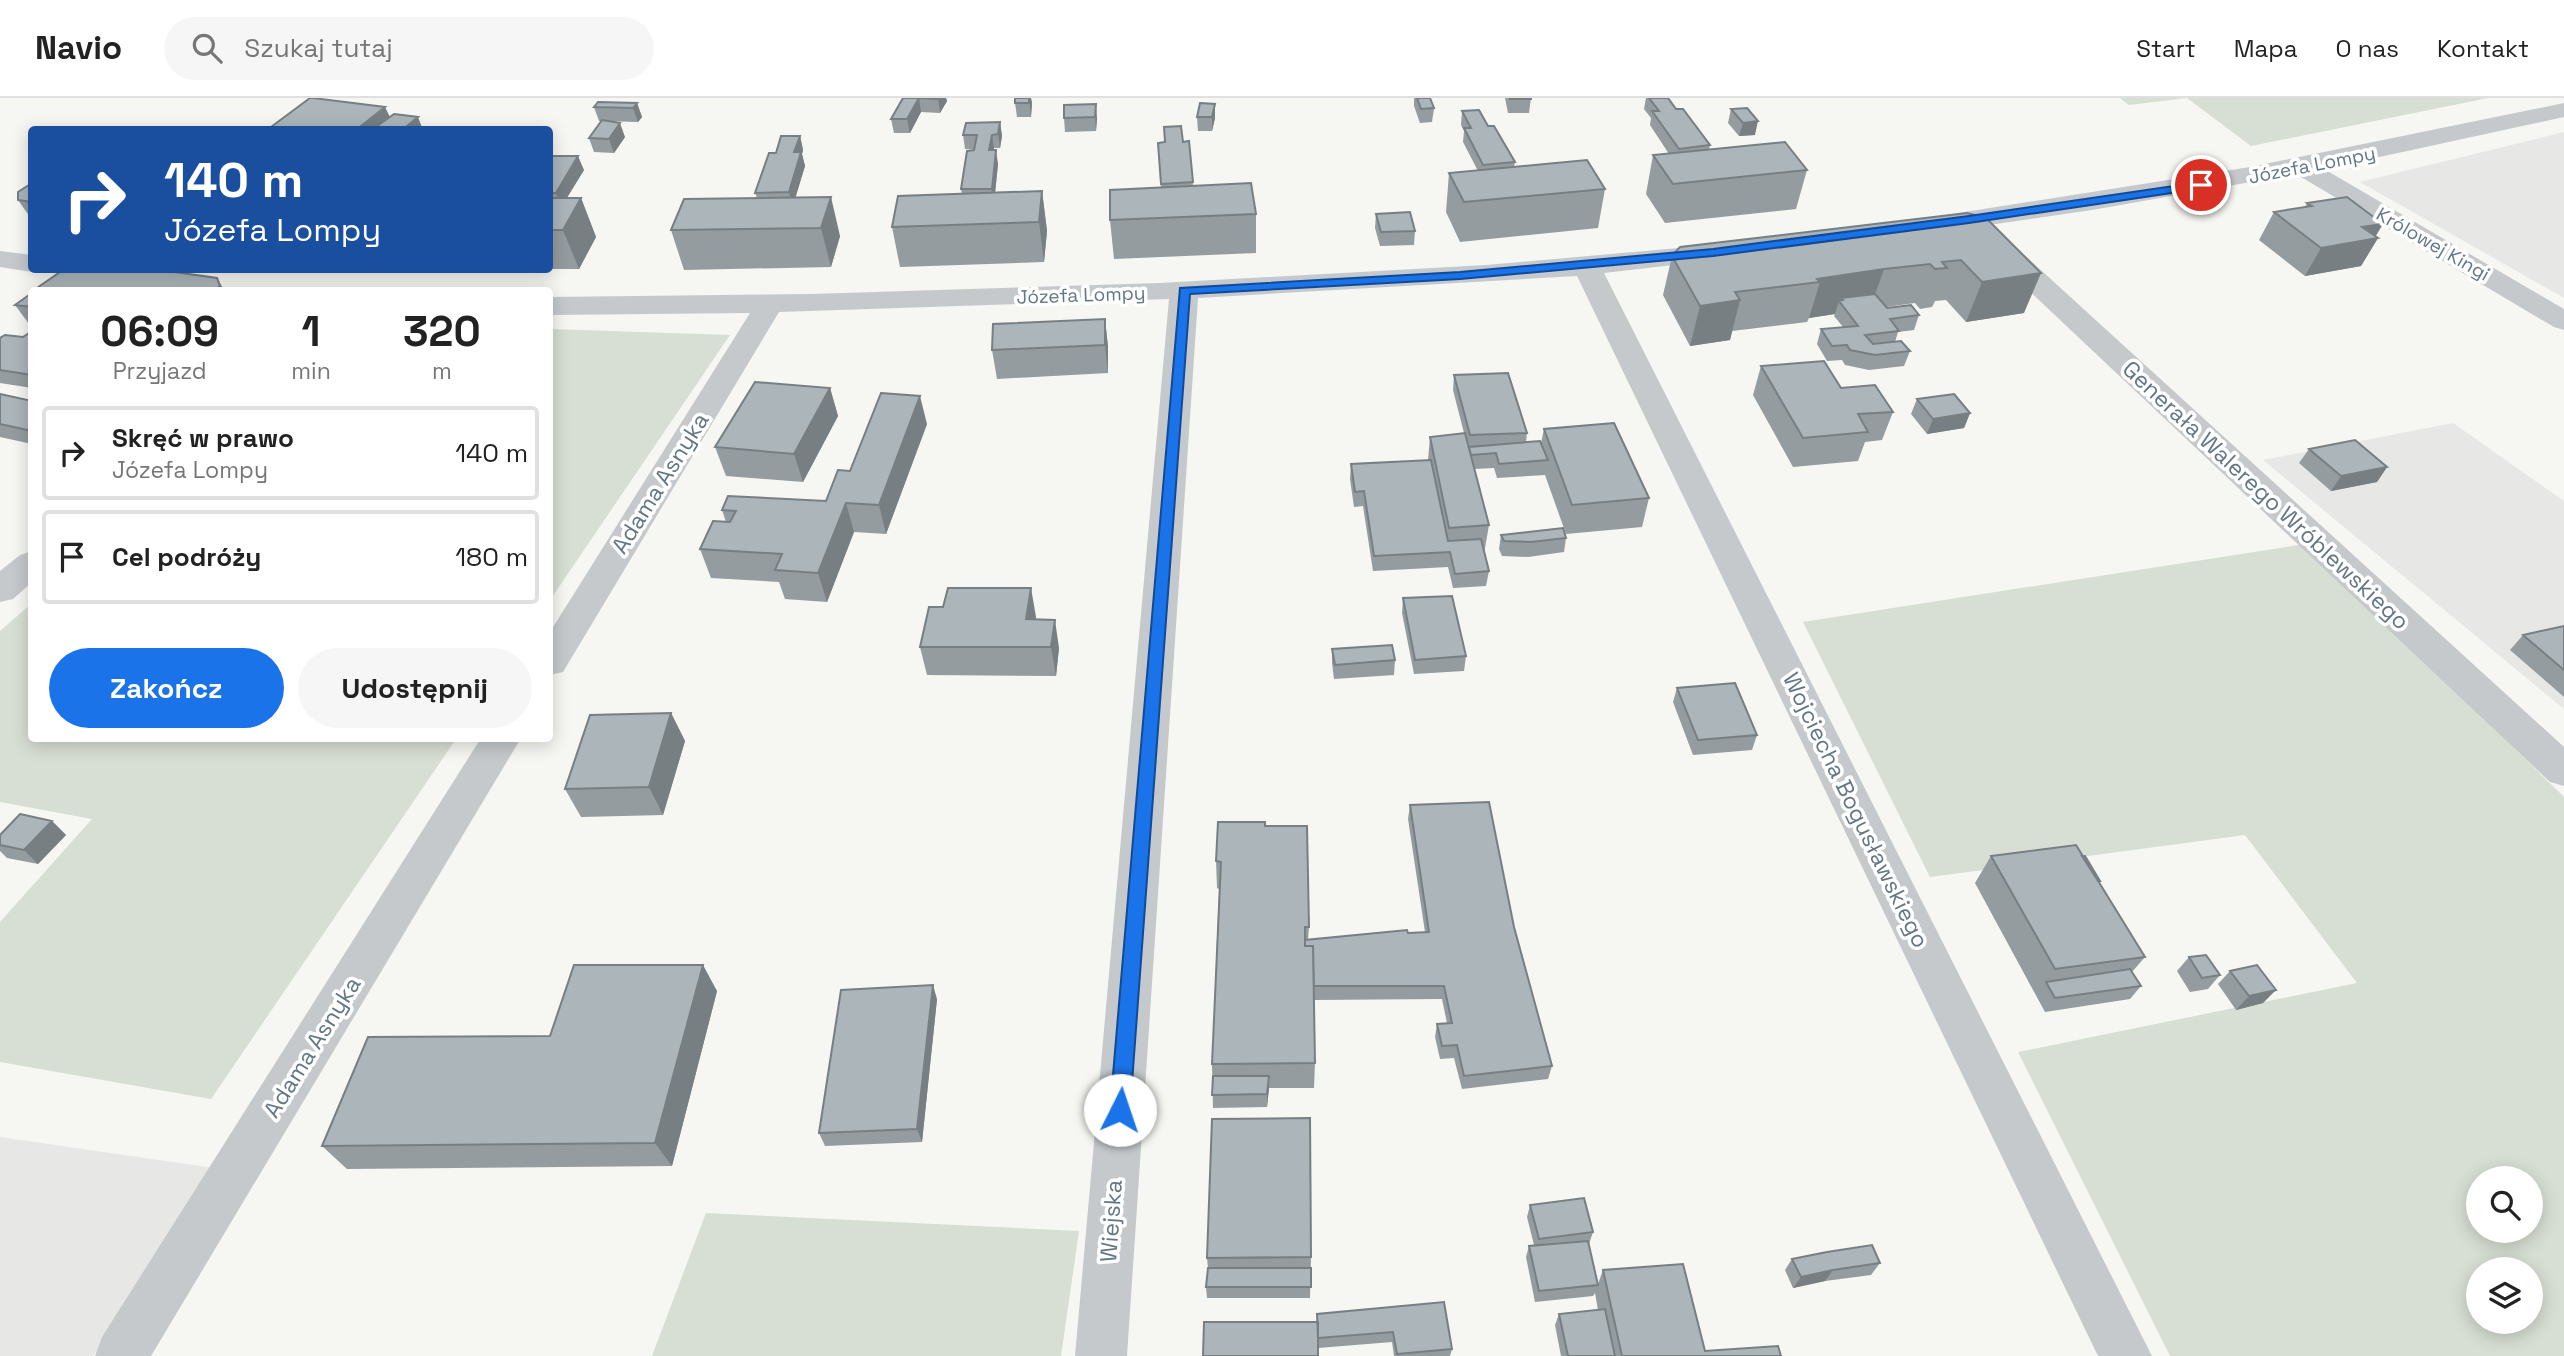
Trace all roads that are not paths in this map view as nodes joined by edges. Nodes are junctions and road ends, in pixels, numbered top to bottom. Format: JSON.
{"nodes":[{"id":1,"x":2564,"y":110,"type":"edge"},
{"id":2,"x":2302,"y":167,"type":"junction"},
{"id":3,"x":1969,"y":220,"type":"junction"},
{"id":4,"x":1903,"y":229,"type":"edge"},
{"id":5,"x":1755,"y":248,"type":"edge"},
{"id":6,"x":0,"y":259,"type":"edge"},
{"id":7,"x":28,"y":263,"type":"edge"},
{"id":8,"x":1586,"y":265,"type":"junction"},
{"id":9,"x":1184,"y":290,"type":"junction"},
{"id":10,"x":770,"y":304,"type":"junction"},
{"id":11,"x":553,"y":306,"type":"edge"},
{"id":12,"x":2564,"y":321,"type":"edge"},
{"id":13,"x":28,"y":566,"type":"edge"},
{"id":14,"x":0,"y":590,"type":"edge"},
{"id":15,"x":553,"y":657,"type":"edge"},
{"id":16,"x":500,"y":742,"type":"edge"},
{"id":17,"x":2564,"y":771,"type":"edge"},
{"id":18,"x":121,"y":1356,"type":"edge"},
{"id":19,"x":1101,"y":1356,"type":"edge"},
{"id":20,"x":2126,"y":1356,"type":"edge"}],
"edges":[{"from":1,"to":2,"type":"street","name":"Józefa Lompy"},
{"from":2,"to":3,"type":"street","name":"Józefa Lompy"},
{"from":2,"to":12,"type":"street","name":"Królowej Kingi"},
{"from":3,"to":4,"type":"street","name":"Józefa Lompy"},
{"from":3,"to":17,"type":"street","name":"Generała Walerego Wróblewskiego"},
{"from":5,"to":8,"type":"street","name":"Józefa Lompy"},
{"from":6,"to":7,"type":"street"},
{"from":8,"to":9,"type":"street","name":"Józefa Lompy"},
{"from":8,"to":20,"type":"street","name":"Wojciecha Bogusławskiego"},
{"from":9,"to":10,"type":"street","name":"Józefa Lompy"},
{"from":9,"to":19,"type":"street","name":"Wiejska"},
{"from":10,"to":11,"type":"street","name":"Józefa Lompy"},
{"from":10,"to":15,"type":"street","name":"Adama Asnyka"},
{"from":13,"to":14,"type":"street"},
{"from":16,"to":18,"type":"street","name":"Adama Asnyka"}]}
